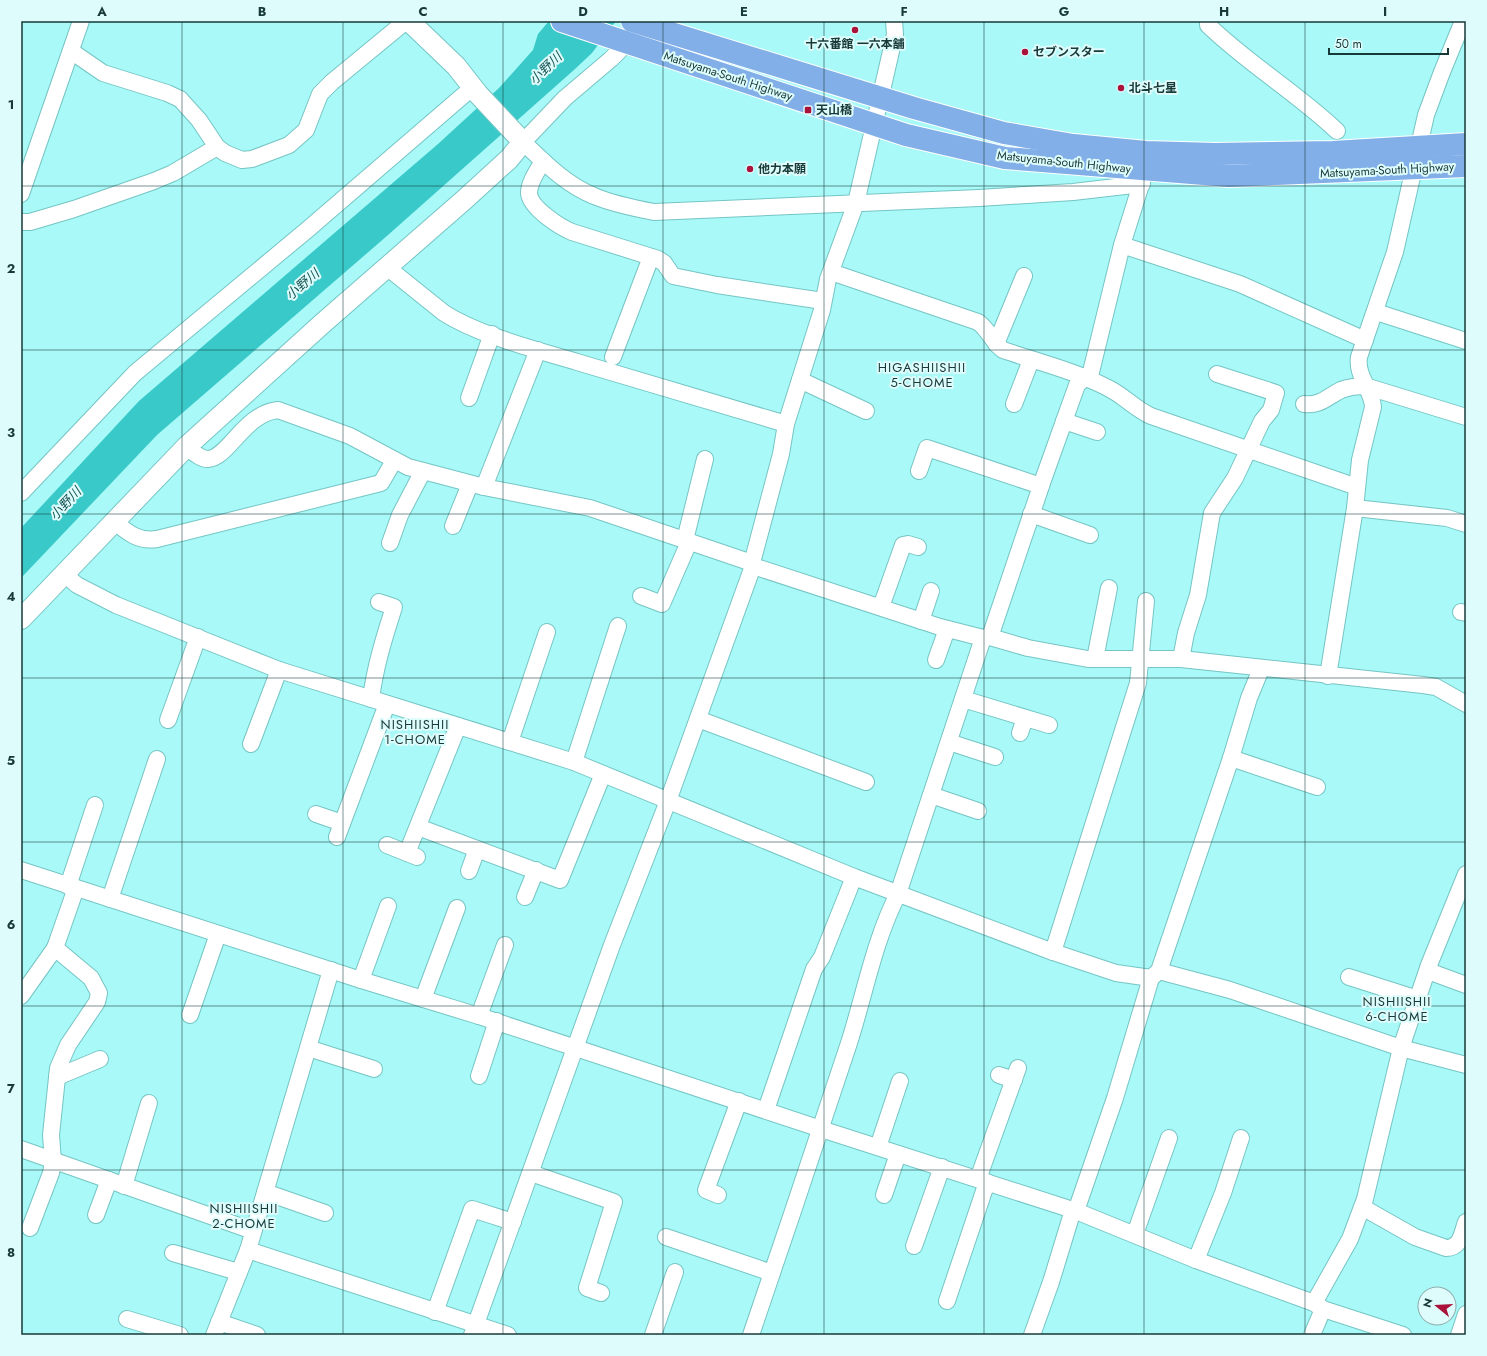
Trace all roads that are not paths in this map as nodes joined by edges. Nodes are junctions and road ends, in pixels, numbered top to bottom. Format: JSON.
{"nodes":[{"id":1,"x":81,"y":21,"type":"edge"},
{"id":2,"x":408,"y":21,"type":"edge"},
{"id":3,"x":562,"y":21,"type":"edge"},
{"id":4,"x":894,"y":21,"type":"edge"},
{"id":5,"x":1208,"y":21,"type":"edge"},
{"id":6,"x":1464,"y":21,"type":"edge"},
{"id":7,"x":640,"y":22,"type":"edge"},
{"id":8,"x":622,"y":41,"type":"junction"},
{"id":9,"x":71,"y":51,"type":"junction"},
{"id":10,"x":476,"y":91,"type":"junction"},
{"id":11,"x":880,"y":98,"type":"junction"},
{"id":12,"x":874,"y":124,"type":"junction"},
{"id":13,"x":1337,"y":131,"type":"dead end"},
{"id":14,"x":520,"y":139,"type":"junction"},
{"id":15,"x":1466,"y":144,"type":"edge"},
{"id":16,"x":218,"y":147,"type":"junction"},
{"id":17,"x":1418,"y":147,"type":"junction"},
{"id":18,"x":543,"y":161,"type":"junction"},
{"id":19,"x":1466,"y":166,"type":"edge"},
{"id":20,"x":1145,"y":168,"type":"junction"},
{"id":21,"x":1413,"y":169,"type":"junction"},
{"id":22,"x":21,"y":191,"type":"edge"},
{"id":23,"x":856,"y":203,"type":"junction"},
{"id":24,"x":21,"y":222,"type":"edge"},
{"id":25,"x":1122,"y":245,"type":"junction"},
{"id":26,"x":651,"y":257,"type":"junction"},
{"id":27,"x":388,"y":268,"type":"junction"},
{"id":28,"x":831,"y":272,"type":"junction"},
{"id":29,"x":1024,"y":276,"type":"dead end"},
{"id":30,"x":823,"y":301,"type":"junction"},
{"id":31,"x":1376,"y":312,"type":"junction"},
{"id":32,"x":492,"y":334,"type":"junction"},
{"id":33,"x":1365,"y":340,"type":"junction"},
{"id":34,"x":1466,"y":341,"type":"edge"},
{"id":35,"x":996,"y":344,"type":"junction"},
{"id":36,"x":538,"y":350,"type":"junction"},
{"id":37,"x":613,"y":357,"type":"dead end"},
{"id":38,"x":1031,"y":360,"type":"junction"},
{"id":39,"x":1217,"y":374,"type":"dead end"},
{"id":40,"x":1085,"y":378,"type":"junction"},
{"id":41,"x":800,"y":380,"type":"junction"},
{"id":42,"x":1365,"y":386,"type":"junction"},
{"id":43,"x":469,"y":398,"type":"dead end"},
{"id":44,"x":1014,"y":404,"type":"dead end"},
{"id":45,"x":1304,"y":404,"type":"dead end"},
{"id":46,"x":866,"y":411,"type":"dead end"},
{"id":47,"x":1466,"y":416,"type":"edge"},
{"id":48,"x":1064,"y":421,"type":"junction"},
{"id":49,"x":786,"y":424,"type":"junction"},
{"id":50,"x":1097,"y":432,"type":"dead end"},
{"id":51,"x":186,"y":447,"type":"junction"},
{"id":52,"x":1248,"y":450,"type":"junction"},
{"id":53,"x":704,"y":459,"type":"dead end"},
{"id":54,"x":394,"y":461,"type":"junction"},
{"id":55,"x":423,"y":471,"type":"junction"},
{"id":56,"x":919,"y":472,"type":"dead end"},
{"id":57,"x":477,"y":486,"type":"junction"},
{"id":58,"x":1041,"y":486,"type":"junction"},
{"id":59,"x":1357,"y":487,"type":"junction"},
{"id":60,"x":21,"y":494,"type":"edge"},
{"id":61,"x":1355,"y":508,"type":"junction"},
{"id":62,"x":1031,"y":514,"type":"junction"},
{"id":63,"x":115,"y":522,"type":"junction"},
{"id":64,"x":1466,"y":524,"type":"edge"},
{"id":65,"x":453,"y":526,"type":"dead end"},
{"id":66,"x":1090,"y":535,"type":"dead end"},
{"id":67,"x":687,"y":541,"type":"junction"},
{"id":68,"x":390,"y":543,"type":"dead end"},
{"id":69,"x":918,"y":547,"type":"dead end"},
{"id":70,"x":753,"y":564,"type":"junction"},
{"id":71,"x":64,"y":574,"type":"junction"},
{"id":72,"x":1109,"y":588,"type":"dead end"},
{"id":73,"x":931,"y":591,"type":"dead end"},
{"id":74,"x":641,"y":596,"type":"dead end"},
{"id":75,"x":1146,"y":601,"type":"dead end"},
{"id":76,"x":379,"y":602,"type":"dead end"},
{"id":77,"x":881,"y":607,"type":"junction"},
{"id":78,"x":21,"y":619,"type":"edge"},
{"id":79,"x":921,"y":621,"type":"junction"},
{"id":80,"x":618,"y":626,"type":"dead end"},
{"id":81,"x":947,"y":629,"type":"junction"},
{"id":82,"x":547,"y":632,"type":"dead end"},
{"id":83,"x":198,"y":637,"type":"junction"},
{"id":84,"x":987,"y":638,"type":"junction"},
{"id":85,"x":1095,"y":659,"type":"junction"},
{"id":86,"x":1140,"y":659,"type":"junction"},
{"id":87,"x":1181,"y":659,"type":"junction"},
{"id":88,"x":936,"y":660,"type":"dead end"},
{"id":89,"x":1261,"y":669,"type":"junction"},
{"id":90,"x":279,"y":670,"type":"junction"},
{"id":91,"x":1328,"y":676,"type":"junction"},
{"id":92,"x":371,"y":699,"type":"junction"},
{"id":93,"x":963,"y":699,"type":"junction"},
{"id":94,"x":387,"y":704,"type":"junction"},
{"id":95,"x":1466,"y":704,"type":"edge"},
{"id":96,"x":698,"y":719,"type":"junction"},
{"id":97,"x":168,"y":720,"type":"dead end"},
{"id":98,"x":1049,"y":725,"type":"dead end"},
{"id":99,"x":458,"y":726,"type":"junction"},
{"id":100,"x":510,"y":742,"type":"junction"},
{"id":101,"x":949,"y":742,"type":"junction"},
{"id":102,"x":251,"y":744,"type":"dead end"},
{"id":103,"x":995,"y":757,"type":"dead end"},
{"id":104,"x":1231,"y":758,"type":"junction"},
{"id":105,"x":157,"y":759,"type":"dead end"},
{"id":106,"x":574,"y":762,"type":"junction"},
{"id":107,"x":603,"y":774,"type":"junction"},
{"id":108,"x":866,"y":782,"type":"dead end"},
{"id":109,"x":1317,"y":787,"type":"dead end"},
{"id":110,"x":931,"y":795,"type":"junction"},
{"id":111,"x":668,"y":801,"type":"junction"},
{"id":112,"x":95,"y":805,"type":"dead end"},
{"id":113,"x":978,"y":812,"type":"dead end"},
{"id":114,"x":316,"y":814,"type":"dead end"},
{"id":115,"x":418,"y":827,"type":"junction"},
{"id":116,"x":387,"y":845,"type":"dead end"},
{"id":117,"x":477,"y":849,"type":"junction"},
{"id":118,"x":21,"y":870,"type":"edge"},
{"id":119,"x":469,"y":870,"type":"dead end"},
{"id":120,"x":536,"y":870,"type":"junction"},
{"id":121,"x":1466,"y":874,"type":"edge"},
{"id":122,"x":854,"y":877,"type":"junction"},
{"id":123,"x":72,"y":887,"type":"junction"},
{"id":124,"x":898,"y":894,"type":"junction"},
{"id":125,"x":525,"y":897,"type":"dead end"},
{"id":126,"x":110,"y":899,"type":"junction"},
{"id":127,"x":388,"y":906,"type":"dead end"},
{"id":128,"x":457,"y":908,"type":"dead end"},
{"id":129,"x":218,"y":934,"type":"junction"},
{"id":130,"x":504,"y":945,"type":"dead end"},
{"id":131,"x":55,"y":948,"type":"junction"},
{"id":132,"x":1053,"y":952,"type":"junction"},
{"id":133,"x":331,"y":970,"type":"junction"},
{"id":134,"x":1428,"y":971,"type":"junction"},
{"id":135,"x":1155,"y":975,"type":"junction"},
{"id":136,"x":1349,"y":977,"type":"dead end"},
{"id":137,"x":361,"y":980,"type":"junction"},
{"id":138,"x":1466,"y":985,"type":"edge"},
{"id":139,"x":21,"y":996,"type":"edge"},
{"id":140,"x":423,"y":999,"type":"junction"},
{"id":141,"x":1418,"y":999,"type":"junction"},
{"id":142,"x":190,"y":1015,"type":"dead end"},
{"id":143,"x":479,"y":1016,"type":"junction"},
{"id":144,"x":497,"y":1022,"type":"junction"},
{"id":145,"x":308,"y":1048,"type":"junction"},
{"id":146,"x":576,"y":1048,"type":"junction"},
{"id":147,"x":1401,"y":1048,"type":"junction"},
{"id":148,"x":100,"y":1060,"type":"dead end"},
{"id":149,"x":1466,"y":1065,"type":"edge"},
{"id":150,"x":374,"y":1069,"type":"dead end"},
{"id":151,"x":1010,"y":1074,"type":"dead end"},
{"id":152,"x":479,"y":1076,"type":"dead end"},
{"id":153,"x":57,"y":1077,"type":"junction"},
{"id":154,"x":900,"y":1081,"type":"dead end"},
{"id":155,"x":739,"y":1101,"type":"junction"},
{"id":156,"x":149,"y":1103,"type":"dead end"},
{"id":157,"x":766,"y":1110,"type":"junction"},
{"id":158,"x":821,"y":1129,"type":"junction"},
{"id":159,"x":1169,"y":1138,"type":"dead end"},
{"id":160,"x":1241,"y":1138,"type":"dead end"},
{"id":161,"x":878,"y":1147,"type":"junction"},
{"id":162,"x":21,"y":1149,"type":"edge"},
{"id":163,"x":898,"y":1154,"type":"junction"},
{"id":164,"x":53,"y":1161,"type":"junction"},
{"id":165,"x":942,"y":1168,"type":"junction"},
{"id":166,"x":531,"y":1173,"type":"junction"},
{"id":167,"x":109,"y":1180,"type":"junction"},
{"id":168,"x":982,"y":1180,"type":"junction"},
{"id":169,"x":124,"y":1186,"type":"junction"},
{"id":170,"x":265,"y":1192,"type":"junction"},
{"id":171,"x":718,"y":1195,"type":"dead end"},
{"id":172,"x":884,"y":1195,"type":"dead end"},
{"id":173,"x":1362,"y":1207,"type":"junction"},
{"id":174,"x":1075,"y":1210,"type":"junction"},
{"id":175,"x":325,"y":1213,"type":"dead end"},
{"id":176,"x":96,"y":1215,"type":"dead end"},
{"id":177,"x":513,"y":1222,"type":"junction"},
{"id":178,"x":1466,"y":1222,"type":"edge"},
{"id":179,"x":30,"y":1228,"type":"dead end"},
{"id":180,"x":253,"y":1231,"type":"junction"},
{"id":181,"x":1135,"y":1234,"type":"junction"},
{"id":182,"x":666,"y":1237,"type":"dead end"},
{"id":183,"x":914,"y":1246,"type":"dead end"},
{"id":184,"x":248,"y":1250,"type":"junction"},
{"id":185,"x":173,"y":1253,"type":"dead end"},
{"id":186,"x":1196,"y":1260,"type":"junction"},
{"id":187,"x":238,"y":1272,"type":"junction"},
{"id":188,"x":675,"y":1272,"type":"dead end"},
{"id":189,"x":772,"y":1273,"type":"junction"},
{"id":190,"x":602,"y":1293,"type":"dead end"},
{"id":191,"x":947,"y":1301,"type":"dead end"},
{"id":192,"x":1319,"y":1306,"type":"junction"},
{"id":193,"x":435,"y":1312,"type":"junction"},
{"id":194,"x":1466,"y":1314,"type":"edge"},
{"id":195,"x":127,"y":1319,"type":"dead end"},
{"id":196,"x":217,"y":1328,"type":"edge"},
{"id":197,"x":474,"y":1330,"type":"edge"},
{"id":198,"x":180,"y":1335,"type":"edge"},
{"id":199,"x":257,"y":1335,"type":"edge"},
{"id":200,"x":508,"y":1335,"type":"edge"},
{"id":201,"x":653,"y":1335,"type":"edge"},
{"id":202,"x":751,"y":1335,"type":"edge"},
{"id":203,"x":1032,"y":1335,"type":"edge"},
{"id":204,"x":1312,"y":1335,"type":"edge"},
{"id":205,"x":1403,"y":1335,"type":"edge"},
{"id":206,"x":1459,"y":1335,"type":"edge"}],
"edges":[{"from":1,"to":9,"type":"street"},
{"from":2,"to":10,"type":"street"},
{"from":2,"to":16,"type":"street"},
{"from":3,"to":8,"type":"highway","name":"Matsuyama-South Highway"},
{"from":4,"to":11,"type":"street"},
{"from":5,"to":13,"type":"street"},
{"from":6,"to":17,"type":"street"},
{"from":7,"to":8,"type":"street"},
{"from":7,"to":11,"type":"highway","name":"Matsuyama-South Highway"},
{"from":8,"to":12,"type":"highway","name":"Matsuyama-South Highway"},
{"from":8,"to":14,"type":"street"},
{"from":9,"to":16,"type":"street"},
{"from":9,"to":22,"type":"street"},
{"from":10,"to":14,"type":"street"},
{"from":10,"to":60,"type":"street"},
{"from":11,"to":12,"type":"street"},
{"from":11,"to":20,"type":"highway","name":"Matsuyama-South Highway"},
{"from":12,"to":20,"type":"highway","name":"Matsuyama-South Highway"},
{"from":12,"to":23,"type":"street"},
{"from":14,"to":18,"type":"street"},
{"from":14,"to":27,"type":"street"},
{"from":15,"to":17,"type":"highway","name":"Matsuyama-South Highway"},
{"from":16,"to":24,"type":"street"},
{"from":17,"to":20,"type":"highway","name":"Matsuyama-South Highway"},
{"from":17,"to":21,"type":"street"},
{"from":18,"to":23,"type":"street"},
{"from":18,"to":26,"type":"street"},
{"from":19,"to":21,"type":"highway","name":"Matsuyama-South Highway"},
{"from":20,"to":21,"type":"highway","name":"Matsuyama-South Highway"},
{"from":20,"to":23,"type":"street"},
{"from":20,"to":25,"type":"street"},
{"from":21,"to":31,"type":"street"},
{"from":23,"to":28,"type":"street"},
{"from":25,"to":33,"type":"street"},
{"from":25,"to":40,"type":"street"},
{"from":26,"to":30,"type":"street"},
{"from":26,"to":37,"type":"street"},
{"from":27,"to":32,"type":"street"},
{"from":27,"to":51,"type":"street"},
{"from":28,"to":30,"type":"street"},
{"from":28,"to":35,"type":"street"},
{"from":29,"to":35,"type":"street"},
{"from":30,"to":41,"type":"street"},
{"from":31,"to":33,"type":"street"},
{"from":31,"to":34,"type":"street"},
{"from":32,"to":36,"type":"street"},
{"from":32,"to":43,"type":"street"},
{"from":33,"to":42,"type":"street"},
{"from":35,"to":38,"type":"street"},
{"from":36,"to":49,"type":"street"},
{"from":36,"to":57,"type":"street"},
{"from":38,"to":40,"type":"street"},
{"from":38,"to":44,"type":"street"},
{"from":39,"to":52,"type":"street"},
{"from":40,"to":48,"type":"street"},
{"from":40,"to":52,"type":"street"},
{"from":41,"to":46,"type":"street"},
{"from":41,"to":49,"type":"street"},
{"from":42,"to":45,"type":"street"},
{"from":42,"to":47,"type":"street"},
{"from":42,"to":59,"type":"street"},
{"from":48,"to":50,"type":"street"},
{"from":48,"to":58,"type":"street"},
{"from":49,"to":70,"type":"street"},
{"from":51,"to":54,"type":"street"},
{"from":51,"to":63,"type":"street"},
{"from":52,"to":59,"type":"street"},
{"from":52,"to":87,"type":"street"},
{"from":53,"to":67,"type":"street"},
{"from":54,"to":55,"type":"street"},
{"from":54,"to":63,"type":"street"},
{"from":55,"to":57,"type":"street"},
{"from":55,"to":68,"type":"street"},
{"from":56,"to":58,"type":"street"},
{"from":57,"to":65,"type":"street"},
{"from":57,"to":67,"type":"street"},
{"from":58,"to":62,"type":"street"},
{"from":59,"to":61,"type":"street"},
{"from":61,"to":64,"type":"street"},
{"from":61,"to":91,"type":"street"},
{"from":62,"to":66,"type":"street"},
{"from":62,"to":84,"type":"street"},
{"from":63,"to":71,"type":"street"},
{"from":67,"to":70,"type":"street"},
{"from":67,"to":74,"type":"street"},
{"from":69,"to":77,"type":"street"},
{"from":70,"to":77,"type":"street"},
{"from":70,"to":96,"type":"street"},
{"from":71,"to":78,"type":"street"},
{"from":71,"to":83,"type":"street"},
{"from":72,"to":85,"type":"street"},
{"from":73,"to":79,"type":"street"},
{"from":75,"to":86,"type":"street"},
{"from":76,"to":92,"type":"street"},
{"from":77,"to":79,"type":"street"},
{"from":79,"to":81,"type":"street"},
{"from":80,"to":106,"type":"street"},
{"from":81,"to":84,"type":"street"},
{"from":81,"to":88,"type":"street"},
{"from":82,"to":100,"type":"street"},
{"from":83,"to":90,"type":"street"},
{"from":83,"to":97,"type":"street"},
{"from":84,"to":85,"type":"street"},
{"from":84,"to":93,"type":"street"},
{"from":85,"to":86,"type":"street"},
{"from":86,"to":87,"type":"street"},
{"from":86,"to":132,"type":"street"},
{"from":87,"to":89,"type":"street"},
{"from":89,"to":91,"type":"street"},
{"from":89,"to":104,"type":"street"},
{"from":90,"to":92,"type":"street"},
{"from":90,"to":102,"type":"street"},
{"from":91,"to":95,"type":"street"},
{"from":92,"to":94,"type":"street"},
{"from":93,"to":98,"type":"street"},
{"from":93,"to":101,"type":"street"},
{"from":94,"to":99,"type":"street"},
{"from":94,"to":114,"type":"street"},
{"from":96,"to":108,"type":"street"},
{"from":96,"to":111,"type":"street"},
{"from":99,"to":100,"type":"street"},
{"from":99,"to":115,"type":"street"},
{"from":100,"to":106,"type":"street"},
{"from":101,"to":103,"type":"street"},
{"from":101,"to":110,"type":"street"},
{"from":104,"to":109,"type":"street"},
{"from":104,"to":135,"type":"street"},
{"from":105,"to":126,"type":"street"},
{"from":106,"to":107,"type":"street"},
{"from":107,"to":111,"type":"street"},
{"from":107,"to":120,"type":"street"},
{"from":110,"to":113,"type":"street"},
{"from":110,"to":124,"type":"street"},
{"from":111,"to":122,"type":"street"},
{"from":111,"to":146,"type":"street"},
{"from":112,"to":123,"type":"street"},
{"from":115,"to":116,"type":"street"},
{"from":115,"to":117,"type":"street"},
{"from":117,"to":119,"type":"street"},
{"from":117,"to":120,"type":"street"},
{"from":118,"to":123,"type":"street"},
{"from":120,"to":125,"type":"street"},
{"from":121,"to":134,"type":"street"},
{"from":122,"to":124,"type":"street"},
{"from":122,"to":157,"type":"street"},
{"from":123,"to":126,"type":"street"},
{"from":123,"to":131,"type":"street"},
{"from":124,"to":132,"type":"street"},
{"from":124,"to":158,"type":"street"},
{"from":126,"to":129,"type":"street"},
{"from":127,"to":137,"type":"street"},
{"from":128,"to":140,"type":"street"},
{"from":129,"to":133,"type":"street"},
{"from":129,"to":142,"type":"street"},
{"from":130,"to":143,"type":"street"},
{"from":131,"to":139,"type":"street"},
{"from":131,"to":153,"type":"street"},
{"from":132,"to":135,"type":"street"},
{"from":133,"to":137,"type":"street"},
{"from":133,"to":145,"type":"street"},
{"from":134,"to":138,"type":"street"},
{"from":134,"to":141,"type":"street"},
{"from":135,"to":147,"type":"street"},
{"from":135,"to":174,"type":"street"},
{"from":136,"to":141,"type":"street"},
{"from":137,"to":140,"type":"street"},
{"from":140,"to":143,"type":"street"},
{"from":141,"to":147,"type":"street"},
{"from":143,"to":144,"type":"street"},
{"from":144,"to":146,"type":"street"},
{"from":144,"to":152,"type":"street"},
{"from":145,"to":150,"type":"street"},
{"from":145,"to":170,"type":"street"},
{"from":146,"to":155,"type":"street"},
{"from":146,"to":166,"type":"street"},
{"from":147,"to":149,"type":"street"},
{"from":147,"to":173,"type":"street"},
{"from":148,"to":153,"type":"street"},
{"from":151,"to":168,"type":"street"},
{"from":153,"to":164,"type":"street"},
{"from":154,"to":161,"type":"street"},
{"from":155,"to":157,"type":"street"},
{"from":155,"to":171,"type":"street"},
{"from":156,"to":169,"type":"street"},
{"from":157,"to":158,"type":"street"},
{"from":158,"to":161,"type":"street"},
{"from":158,"to":189,"type":"street"},
{"from":159,"to":181,"type":"street"},
{"from":160,"to":186,"type":"street"},
{"from":161,"to":163,"type":"street"},
{"from":162,"to":164,"type":"street"},
{"from":163,"to":165,"type":"street"},
{"from":163,"to":172,"type":"street"},
{"from":164,"to":167,"type":"street"},
{"from":164,"to":179,"type":"street"},
{"from":165,"to":168,"type":"street"},
{"from":165,"to":183,"type":"street"},
{"from":166,"to":177,"type":"street"},
{"from":166,"to":190,"type":"street"},
{"from":167,"to":169,"type":"street"},
{"from":167,"to":176,"type":"street"},
{"from":168,"to":174,"type":"street"},
{"from":168,"to":191,"type":"street"},
{"from":169,"to":180,"type":"street"},
{"from":170,"to":175,"type":"street"},
{"from":170,"to":180,"type":"street"},
{"from":173,"to":178,"type":"street"},
{"from":173,"to":192,"type":"street"},
{"from":174,"to":181,"type":"street"},
{"from":174,"to":203,"type":"street"},
{"from":177,"to":193,"type":"street"},
{"from":177,"to":197,"type":"street"},
{"from":180,"to":184,"type":"street"},
{"from":181,"to":186,"type":"street"},
{"from":182,"to":189,"type":"street"},
{"from":184,"to":187,"type":"street"},
{"from":184,"to":193,"type":"street"},
{"from":185,"to":187,"type":"street"},
{"from":186,"to":192,"type":"street"},
{"from":187,"to":196,"type":"street"},
{"from":188,"to":201,"type":"street"},
{"from":189,"to":202,"type":"street"},
{"from":192,"to":204,"type":"street"},
{"from":192,"to":205,"type":"street"},
{"from":193,"to":197,"type":"street"},
{"from":194,"to":206,"type":"street"},
{"from":195,"to":198,"type":"street"},
{"from":196,"to":199,"type":"street"},
{"from":197,"to":200,"type":"street"}]}
